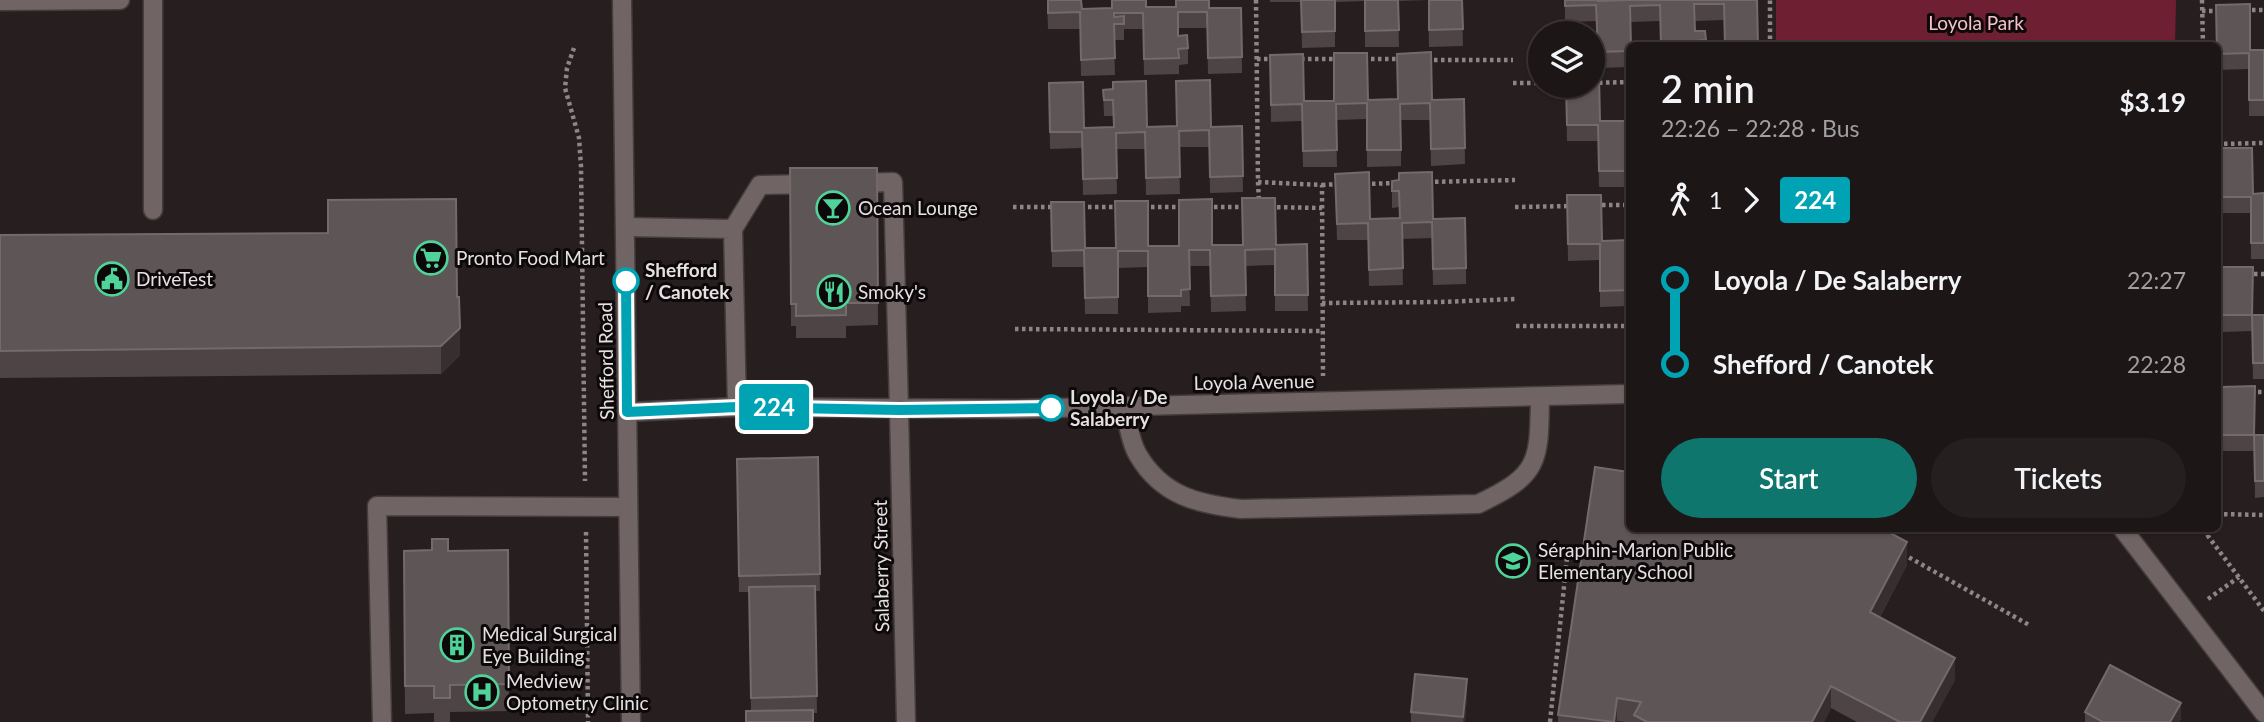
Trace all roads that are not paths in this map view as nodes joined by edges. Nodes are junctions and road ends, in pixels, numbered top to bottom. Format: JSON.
{"nodes":[{"id":1,"x":120,"y":0,"type":"edge"},
{"id":2,"x":153,"y":0,"type":"edge"},
{"id":3,"x":622,"y":0,"type":"edge"},
{"id":4,"x":0,"y":1,"type":"edge"},
{"id":5,"x":153,"y":210,"type":"dead end"},
{"id":6,"x":625,"y":227,"type":"junction"},
{"id":7,"x":733,"y":229,"type":"junction"},
{"id":8,"x":1626,"y":394,"type":"edge"},
{"id":9,"x":1540,"y":397,"type":"junction"},
{"id":10,"x":737,"y":407,"type":"junction"},
{"id":11,"x":1124,"y":407,"type":"junction"},
{"id":12,"x":899,"y":410,"type":"junction"},
{"id":13,"x":627,"y":412,"type":"junction"},
{"id":14,"x":628,"y":507,"type":"junction"},
{"id":15,"x":2125,"y":532,"type":"edge"},
{"id":16,"x":2264,"y":713,"type":"edge"},
{"id":17,"x":382,"y":722,"type":"edge"},
{"id":18,"x":631,"y":722,"type":"edge"},
{"id":19,"x":906,"y":722,"type":"edge"}],
"edges":[{"from":1,"to":4,"type":"street"},
{"from":2,"to":5,"type":"street"},
{"from":3,"to":6,"type":"street","name":"Shefford Road"},
{"from":6,"to":7,"type":"street"},
{"from":6,"to":13,"type":"street","name":"Shefford Road"},
{"from":7,"to":10,"type":"street"},
{"from":7,"to":12,"type":"street","name":"Salaberry Street"},
{"from":8,"to":9,"type":"street","name":"Loyola Avenue"},
{"from":9,"to":11,"type":"street","name":"Loyola Avenue"},
{"from":9,"to":11,"type":"street"},
{"from":10,"to":12,"type":"street","name":"Loyola Avenue"},
{"from":10,"to":13,"type":"street","name":"Loyola Avenue"},
{"from":11,"to":12,"type":"street","name":"Loyola Avenue"},
{"from":12,"to":19,"type":"street","name":"Salaberry Street"},
{"from":13,"to":14,"type":"street","name":"Shefford Road"},
{"from":14,"to":17,"type":"street"},
{"from":14,"to":18,"type":"street","name":"Shefford Road"},
{"from":15,"to":16,"type":"street"}]}
